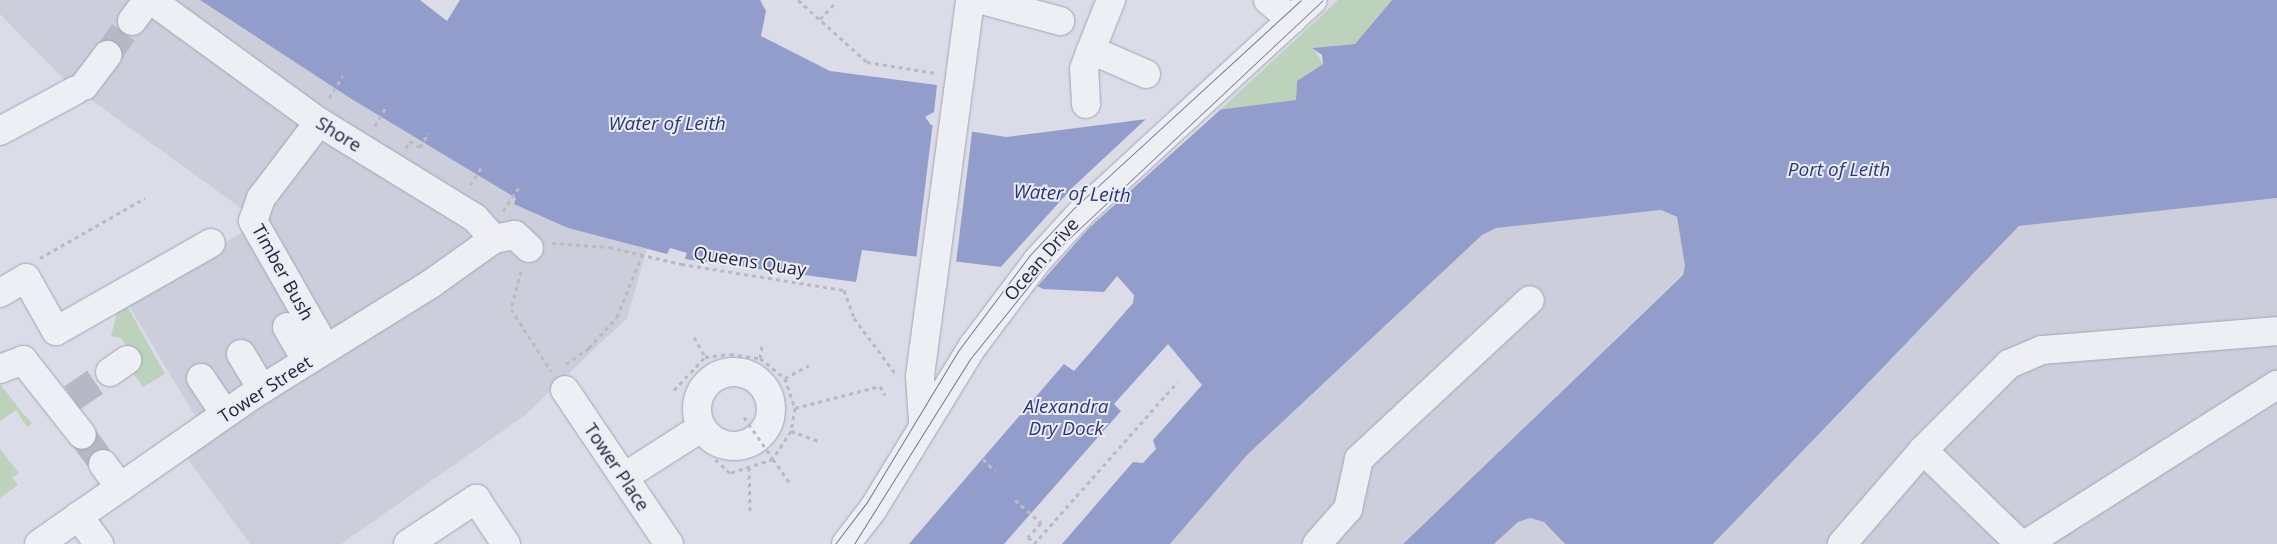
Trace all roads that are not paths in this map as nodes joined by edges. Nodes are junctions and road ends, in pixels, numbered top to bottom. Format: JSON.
{"nodes":[{"id":1,"x":970,"y":0,"type":"edge"},
{"id":2,"x":982,"y":0,"type":"edge"},
{"id":3,"x":1111,"y":0,"type":"edge"},
{"id":4,"x":1268,"y":0,"type":"edge"},
{"id":5,"x":1313,"y":0,"type":"edge"},
{"id":6,"x":144,"y":7,"type":"edge"},
{"id":7,"x":1292,"y":20,"type":"junction"},
{"id":8,"x":1060,"y":21,"type":"dead end"},
{"id":9,"x":1091,"y":50,"type":"junction"},
{"id":10,"x":107,"y":55,"type":"tunnel mouth"},
{"id":11,"x":1146,"y":74,"type":"dead end"},
{"id":12,"x":1086,"y":104,"type":"dead end"},
{"id":13,"x":319,"y":122,"type":"junction"},
{"id":14,"x":0,"y":131,"type":"edge"},
{"id":15,"x":492,"y":235,"type":"junction"},
{"id":16,"x":212,"y":243,"type":"dead end"},
{"id":17,"x":529,"y":248,"type":"road end"},
{"id":18,"x":0,"y":293,"type":"edge"},
{"id":19,"x":1530,"y":300,"type":"dead end"},
{"id":20,"x":287,"y":327,"type":"dead end"},
{"id":21,"x":2277,"y":331,"type":"edge"},
{"id":22,"x":241,"y":354,"type":"dead end"},
{"id":23,"x":317,"y":355,"type":"junction"},
{"id":24,"x":0,"y":370,"type":"edge"},
{"id":25,"x":201,"y":378,"type":"dead end"},
{"id":26,"x":559,"y":381,"type":"road end"},
{"id":27,"x":2277,"y":385,"type":"edge"},
{"id":28,"x":262,"y":389,"type":"junction"},
{"id":29,"x":225,"y":414,"type":"junction"},
{"id":30,"x":923,"y":421,"type":"junction"},
{"id":31,"x":701,"y":428,"type":"dead end"},
{"id":32,"x":82,"y":435,"type":"tunnel mouth"},
{"id":33,"x":1923,"y":450,"type":"junction"},
{"id":34,"x":103,"y":464,"type":"tunnel mouth"},
{"id":35,"x":624,"y":478,"type":"junction"},
{"id":36,"x":120,"y":487,"type":"junction"},
{"id":37,"x":78,"y":516,"type":"junction"},
{"id":38,"x":423,"y":540,"type":"edge"},
{"id":39,"x":39,"y":544,"type":"edge"},
{"id":40,"x":99,"y":544,"type":"edge"},
{"id":41,"x":506,"y":544,"type":"edge"},
{"id":42,"x":669,"y":544,"type":"edge"},
{"id":43,"x":846,"y":544,"type":"edge"},
{"id":44,"x":1317,"y":544,"type":"edge"},
{"id":45,"x":1842,"y":544,"type":"edge"},
{"id":46,"x":2020,"y":544,"type":"edge"},
{"id":47,"x":2026,"y":544,"type":"edge"}],
"edges":[{"from":1,"to":30,"type":"street"},
{"from":2,"to":8,"type":"street"},
{"from":3,"to":9,"type":"street"},
{"from":4,"to":7,"type":"street"},
{"from":5,"to":7,"type":"street","name":"Ocean Drive"},
{"from":6,"to":13,"type":"street","name":"Shore"},
{"from":7,"to":30,"type":"street","name":"Ocean Drive"},
{"from":9,"to":11,"type":"street"},
{"from":9,"to":12,"type":"street"},
{"from":10,"to":14,"type":"street"},
{"from":13,"to":15,"type":"street","name":"Shore"},
{"from":13,"to":23,"type":"street","name":"Timber Bush"},
{"from":15,"to":17,"type":"street"},
{"from":15,"to":23,"type":"street","name":"Tower Street"},
{"from":16,"to":18,"type":"street"},
{"from":19,"to":44,"type":"street"},
{"from":20,"to":23,"type":"street"},
{"from":21,"to":33,"type":"street"},
{"from":22,"to":28,"type":"street"},
{"from":23,"to":28,"type":"street","name":"Tower Street"},
{"from":24,"to":32,"type":"street"},
{"from":25,"to":29,"type":"street"},
{"from":26,"to":35,"type":"street","name":"Tower Place"},
{"from":27,"to":47,"type":"street"},
{"from":28,"to":29,"type":"street","name":"Tower Street"},
{"from":29,"to":36,"type":"street","name":"Tower Street"},
{"from":30,"to":43,"type":"street","name":"Ocean Drive"},
{"from":31,"to":35,"type":"street"},
{"from":33,"to":45,"type":"street"},
{"from":33,"to":46,"type":"street"},
{"from":34,"to":36,"type":"street"},
{"from":35,"to":42,"type":"street","name":"Tower Place"},
{"from":36,"to":37,"type":"street","name":"Tower Street"},
{"from":37,"to":39,"type":"street","name":"Tower Street"},
{"from":37,"to":40,"type":"street"},
{"from":38,"to":41,"type":"street"}]}
